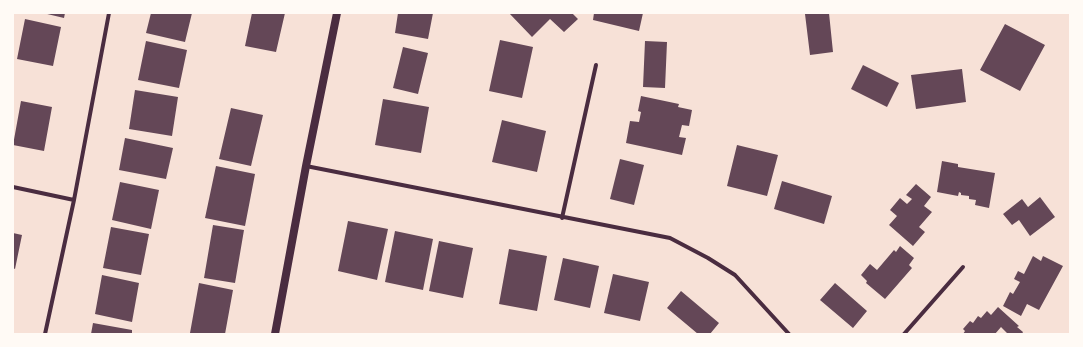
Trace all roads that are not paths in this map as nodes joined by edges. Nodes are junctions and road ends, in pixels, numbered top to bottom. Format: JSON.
{"nodes":[{"id":1,"x":109,"y":13,"type":"edge"},
{"id":2,"x":337,"y":13,"type":"edge"},
{"id":3,"x":596,"y":65,"type":"dead end"},
{"id":4,"x":306,"y":166,"type":"junction"},
{"id":5,"x":13,"y":187,"type":"edge"},
{"id":6,"x":74,"y":200,"type":"junction"},
{"id":7,"x":562,"y":218,"type":"junction"},
{"id":8,"x":963,"y":267,"type":"dead end"},
{"id":9,"x":45,"y":334,"type":"edge"},
{"id":10,"x":275,"y":334,"type":"edge"},
{"id":11,"x":788,"y":334,"type":"edge"},
{"id":12,"x":904,"y":334,"type":"edge"}],
"edges":[{"from":1,"to":6,"type":"street"},
{"from":2,"to":4,"type":"main road"},
{"from":3,"to":7,"type":"street"},
{"from":4,"to":7,"type":"street"},
{"from":4,"to":10,"type":"main road"},
{"from":5,"to":6,"type":"street"},
{"from":6,"to":9,"type":"street"},
{"from":7,"to":11,"type":"street"},
{"from":8,"to":12,"type":"street"}]}
